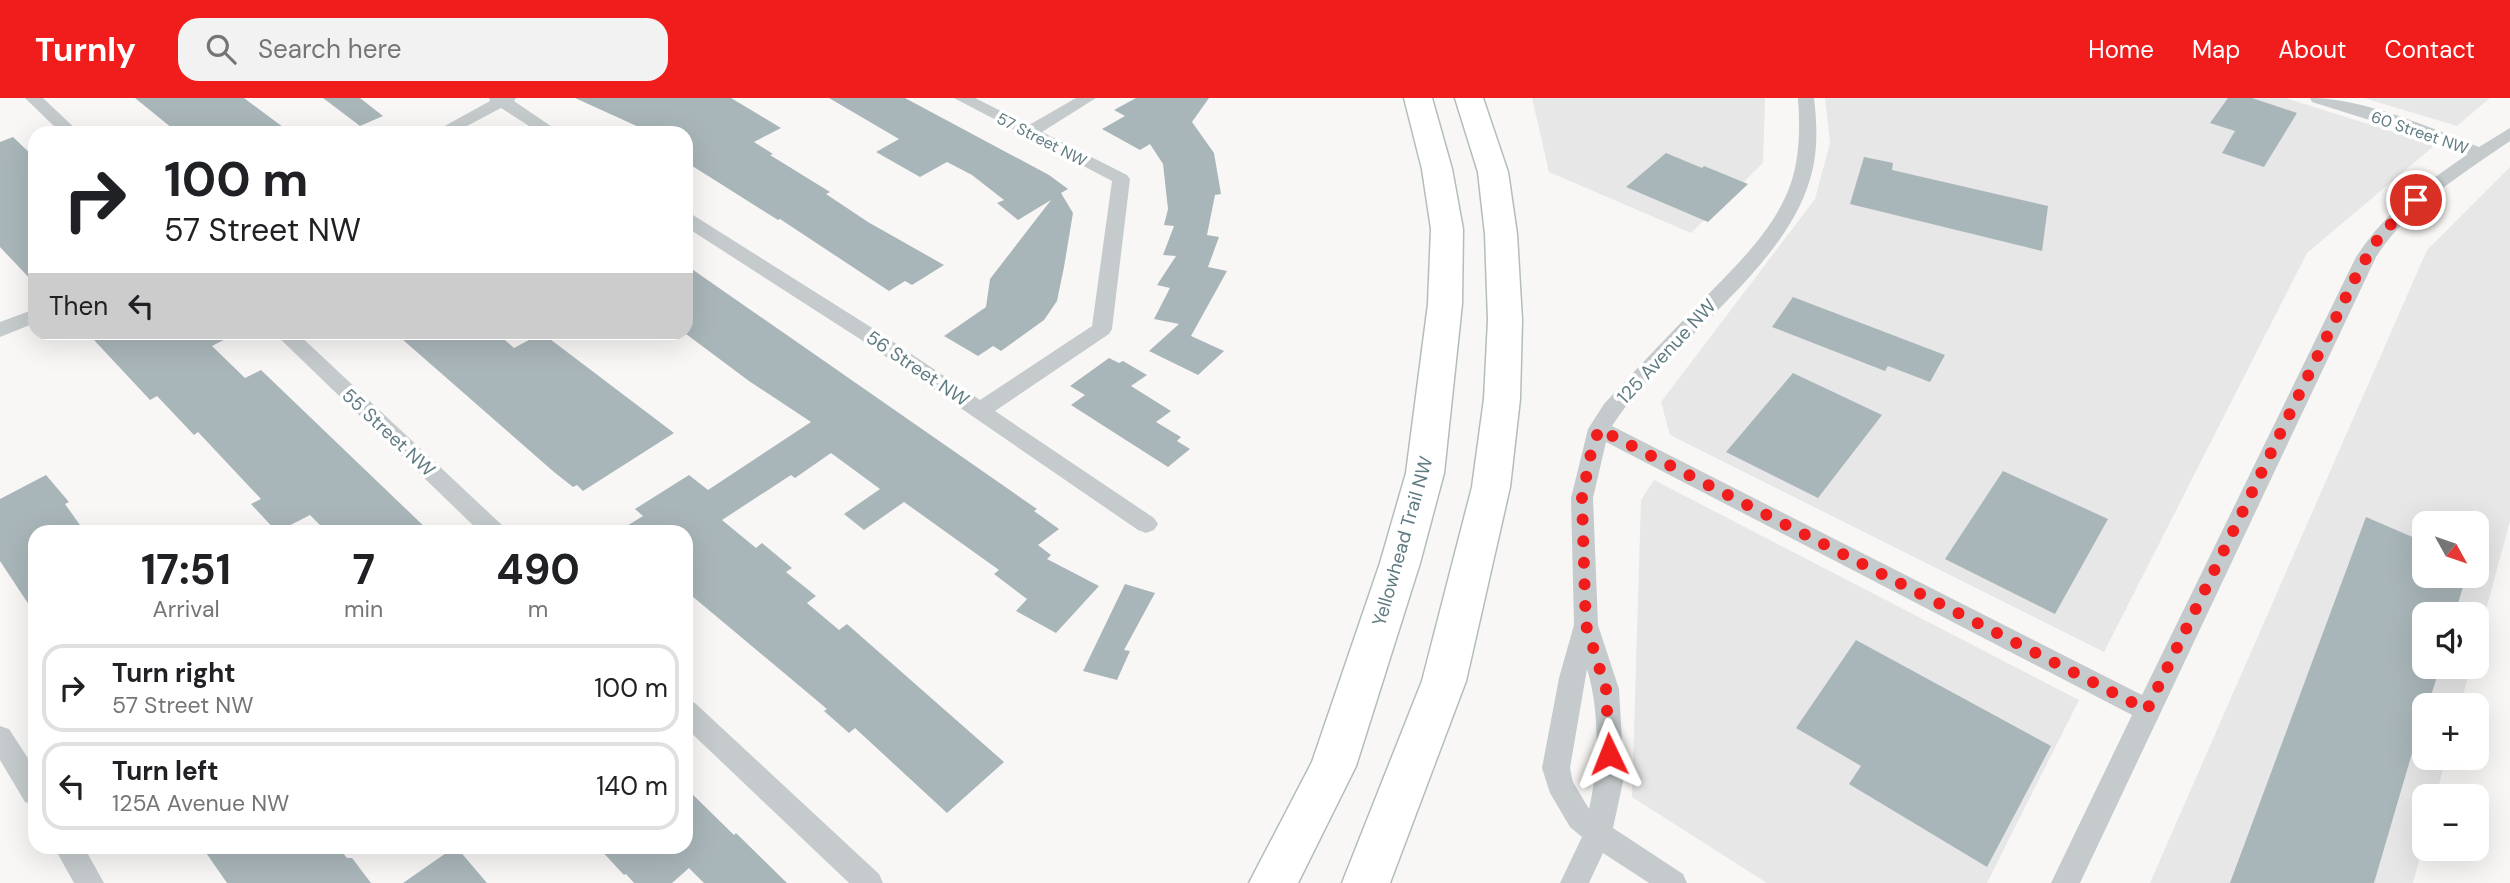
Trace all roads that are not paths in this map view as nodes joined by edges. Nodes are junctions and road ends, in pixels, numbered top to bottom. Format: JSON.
{"nodes":[{"id":1,"x":33,"y":98,"type":"edge"},
{"id":2,"x":962,"y":98,"type":"edge"},
{"id":3,"x":1088,"y":98,"type":"edge"},
{"id":4,"x":1418,"y":98,"type":"edge"},
{"id":5,"x":1469,"y":98,"type":"edge"},
{"id":6,"x":1805,"y":98,"type":"edge"},
{"id":7,"x":2318,"y":98,"type":"edge"},
{"id":8,"x":502,"y":99,"type":"edge"},
{"id":9,"x":63,"y":126,"type":"edge"},
{"id":10,"x":454,"y":126,"type":"edge"},
{"id":11,"x":542,"y":126,"type":"edge"},
{"id":12,"x":1030,"y":132,"type":"junction"},
{"id":13,"x":2510,"y":133,"type":"edge"},
{"id":14,"x":2482,"y":154,"type":"junction"},
{"id":15,"x":1121,"y":179,"type":"joint"},
{"id":16,"x":693,"y":224,"type":"edge"},
{"id":17,"x":28,"y":318,"type":"edge"},
{"id":18,"x":0,"y":330,"type":"edge"},
{"id":19,"x":291,"y":340,"type":"edge"},
{"id":20,"x":981,"y":410,"type":"junction"},
{"id":21,"x":1599,"y":429,"type":"junction"},
{"id":22,"x":1146,"y":524,"type":"dead end"},
{"id":23,"x":488,"y":525,"type":"edge"},
{"id":24,"x":1586,"y":625,"type":"junction"},
{"id":25,"x":2147,"y":710,"type":"junction"},
{"id":26,"x":693,"y":718,"type":"edge"},
{"id":27,"x":0,"y":737,"type":"edge"},
{"id":28,"x":28,"y":782,"type":"edge"},
{"id":29,"x":1598,"y":834,"type":"junction"},
{"id":30,"x":72,"y":854,"type":"edge"},
{"id":31,"x":90,"y":883,"type":"edge"},
{"id":32,"x":869,"y":883,"type":"edge"},
{"id":33,"x":1273,"y":883,"type":"edge"},
{"id":34,"x":1366,"y":883,"type":"edge"},
{"id":35,"x":1574,"y":883,"type":"edge"},
{"id":36,"x":1673,"y":883,"type":"edge"},
{"id":37,"x":2065,"y":883,"type":"edge"}],
"edges":[{"from":1,"to":9,"type":"street"},
{"from":2,"to":12,"type":"street","name":"57 Street NW"},
{"from":3,"to":12,"type":"street"},
{"from":4,"to":33,"type":"highway","name":"Yellowhead Trail NW"},
{"from":5,"to":34,"type":"highway"},
{"from":6,"to":21,"type":"street","name":"125 Avenue NW"},
{"from":7,"to":14,"type":"street","name":"60 Street NW"},
{"from":8,"to":10,"type":"street"},
{"from":8,"to":11,"type":"street"},
{"from":12,"to":15,"type":"street","name":"57 Street NW"},
{"from":13,"to":14,"type":"street"},
{"from":14,"to":25,"type":"street"},
{"from":15,"to":20,"type":"street"},
{"from":16,"to":20,"type":"street","name":"56 Street NW"},
{"from":17,"to":18,"type":"street"},
{"from":19,"to":23,"type":"street","name":"55 Street NW"},
{"from":20,"to":22,"type":"street","name":"56 Street NW"},
{"from":21,"to":24,"type":"street","name":"125 Avenue NW"},
{"from":21,"to":25,"type":"street"},
{"from":24,"to":29,"type":"street","name":"125 Avenue NW"},
{"from":24,"to":29,"type":"street","name":"125 Avenue NW"},
{"from":25,"to":37,"type":"street"},
{"from":26,"to":32,"type":"street"},
{"from":27,"to":28,"type":"street"},
{"from":29,"to":35,"type":"street","name":"125 Avenue NW"},
{"from":29,"to":36,"type":"street"},
{"from":30,"to":31,"type":"street"}]}
